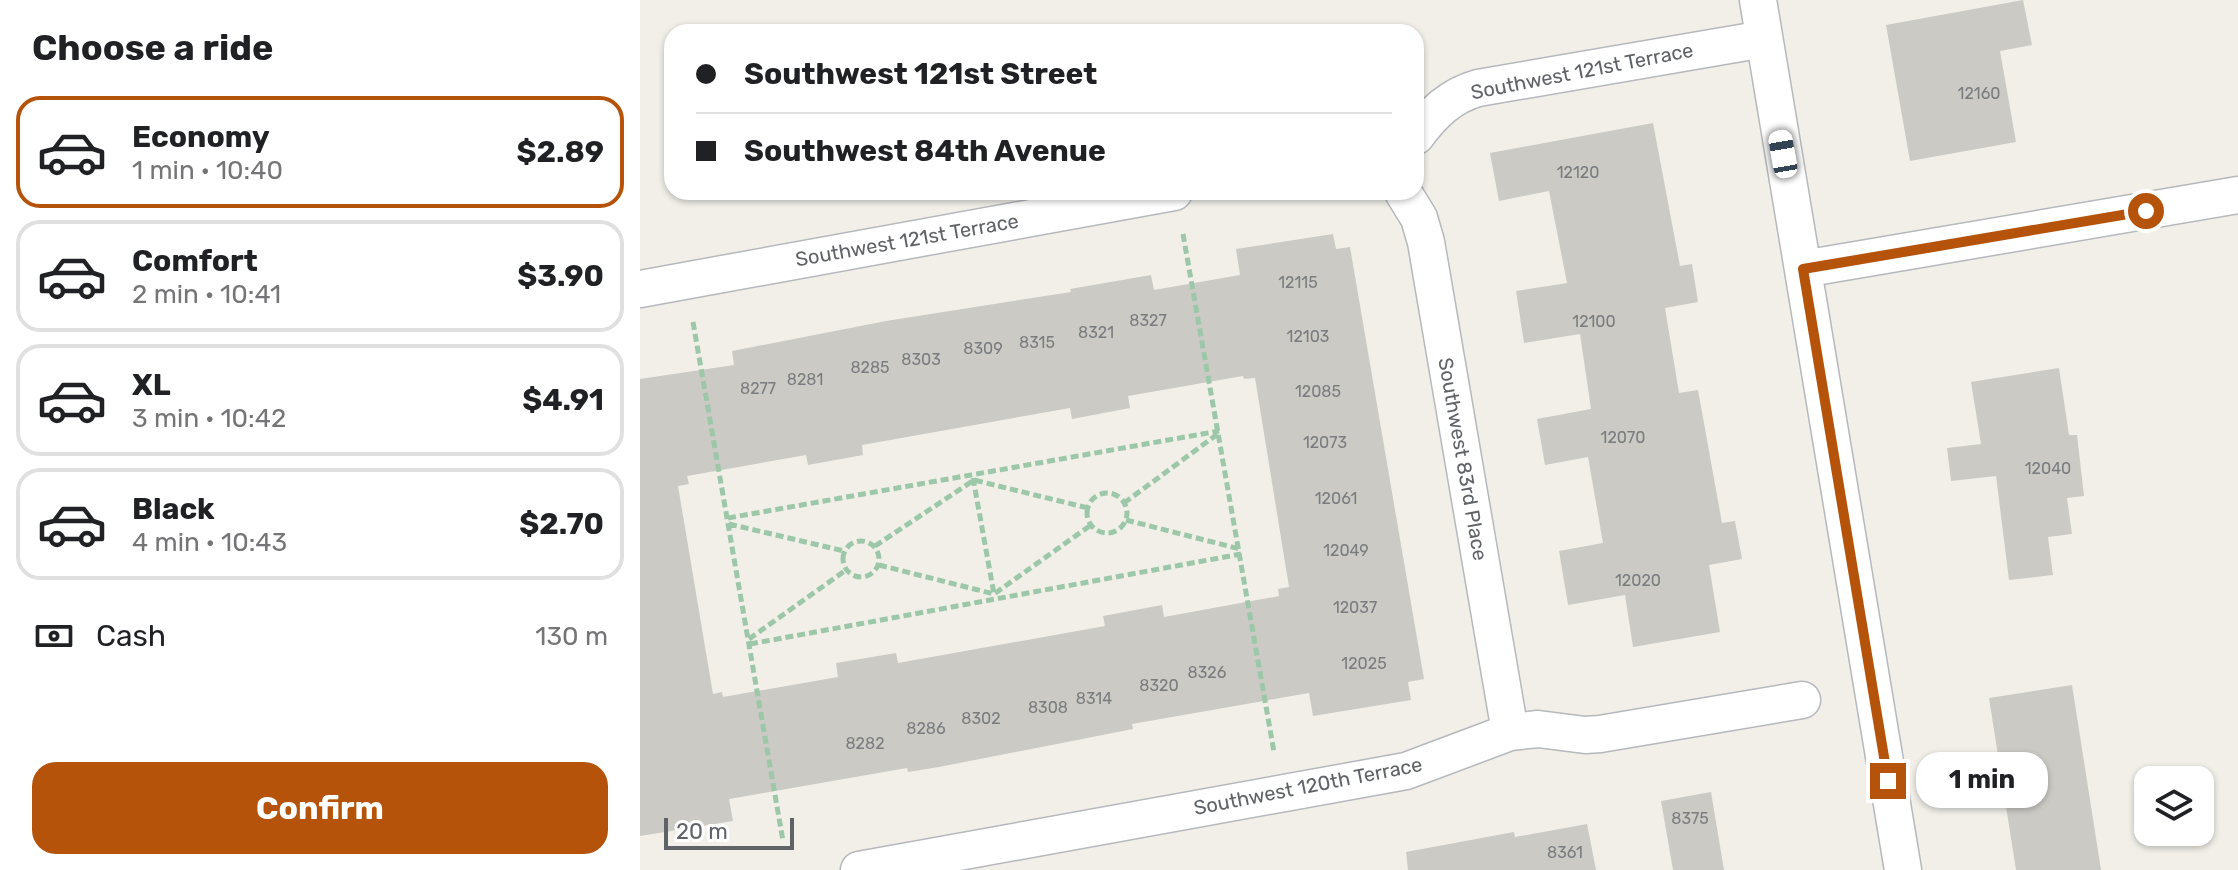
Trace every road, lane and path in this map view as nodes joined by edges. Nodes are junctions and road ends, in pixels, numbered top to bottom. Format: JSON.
{"nodes":[{"id":1,"x":1758,"y":0,"type":"edge"},
{"id":2,"x":1764,"y":39,"type":"junction"},
{"id":3,"x":1424,"y":127,"type":"edge"},
{"id":4,"x":2238,"y":195,"type":"edge"},
{"id":5,"x":1130,"y":200,"type":"edge"},
{"id":6,"x":1408,"y":200,"type":"edge"},
{"id":7,"x":1183,"y":234,"type":"dead end"},
{"id":8,"x":1803,"y":269,"type":"junction"},
{"id":9,"x":640,"y":289,"type":"edge"},
{"id":10,"x":693,"y":322,"type":"dead end"},
{"id":11,"x":1219,"y":432,"type":"junction"},
{"id":12,"x":973,"y":478,"type":"junction"},
{"id":13,"x":1124,"y":503,"type":"junction"},
{"id":14,"x":1088,"y":508,"type":"junction"},
{"id":15,"x":1126,"y":520,"type":"junction"},
{"id":16,"x":729,"y":521,"type":"junction"},
{"id":17,"x":1091,"y":525,"type":"junction"},
{"id":18,"x":875,"y":546,"type":"junction"},
{"id":19,"x":844,"y":551,"type":"junction"},
{"id":20,"x":1240,"y":552,"type":"junction"},
{"id":21,"x":879,"y":565,"type":"junction"},
{"id":22,"x":846,"y":570,"type":"junction"},
{"id":23,"x":994,"y":596,"type":"junction"},
{"id":24,"x":749,"y":641,"type":"junction"},
{"id":25,"x":1802,"y":700,"type":"dead end"},
{"id":26,"x":1510,"y":732,"type":"junction"},
{"id":27,"x":1274,"y":752,"type":"dead end"},
{"id":28,"x":783,"y":841,"type":"dead end"},
{"id":29,"x":859,"y":870,"type":"edge"},
{"id":30,"x":1903,"y":870,"type":"edge"}],
"edges":[{"from":1,"to":2,"type":"street"},
{"from":2,"to":3,"type":"street","name":"Southwest 121st Terrace"},
{"from":2,"to":8,"type":"street"},
{"from":4,"to":8,"type":"street"},
{"from":5,"to":9,"type":"street","name":"Southwest 121st Terrace"},
{"from":6,"to":26,"type":"street","name":"Southwest 83rd Place"},
{"from":7,"to":11,"type":"path"},
{"from":8,"to":30,"type":"street"},
{"from":10,"to":16,"type":"path"},
{"from":11,"to":12,"type":"path"},
{"from":11,"to":13,"type":"path"},
{"from":11,"to":20,"type":"path"},
{"from":12,"to":14,"type":"path"},
{"from":12,"to":16,"type":"path"},
{"from":12,"to":18,"type":"path"},
{"from":12,"to":23,"type":"path"},
{"from":13,"to":14,"type":"path"},
{"from":13,"to":15,"type":"path"},
{"from":14,"to":17,"type":"path"},
{"from":15,"to":17,"type":"path"},
{"from":15,"to":20,"type":"path"},
{"from":16,"to":19,"type":"path"},
{"from":16,"to":24,"type":"path"},
{"from":17,"to":23,"type":"path"},
{"from":18,"to":19,"type":"path"},
{"from":18,"to":21,"type":"path"},
{"from":19,"to":22,"type":"path"},
{"from":20,"to":23,"type":"path"},
{"from":20,"to":27,"type":"path"},
{"from":21,"to":22,"type":"path"},
{"from":21,"to":23,"type":"path"},
{"from":22,"to":24,"type":"path"},
{"from":23,"to":24,"type":"path"},
{"from":24,"to":28,"type":"path"},
{"from":25,"to":26,"type":"street","name":"Southwest 120th Terrace"},
{"from":26,"to":29,"type":"street","name":"Southwest 120th Terrace"}]}
